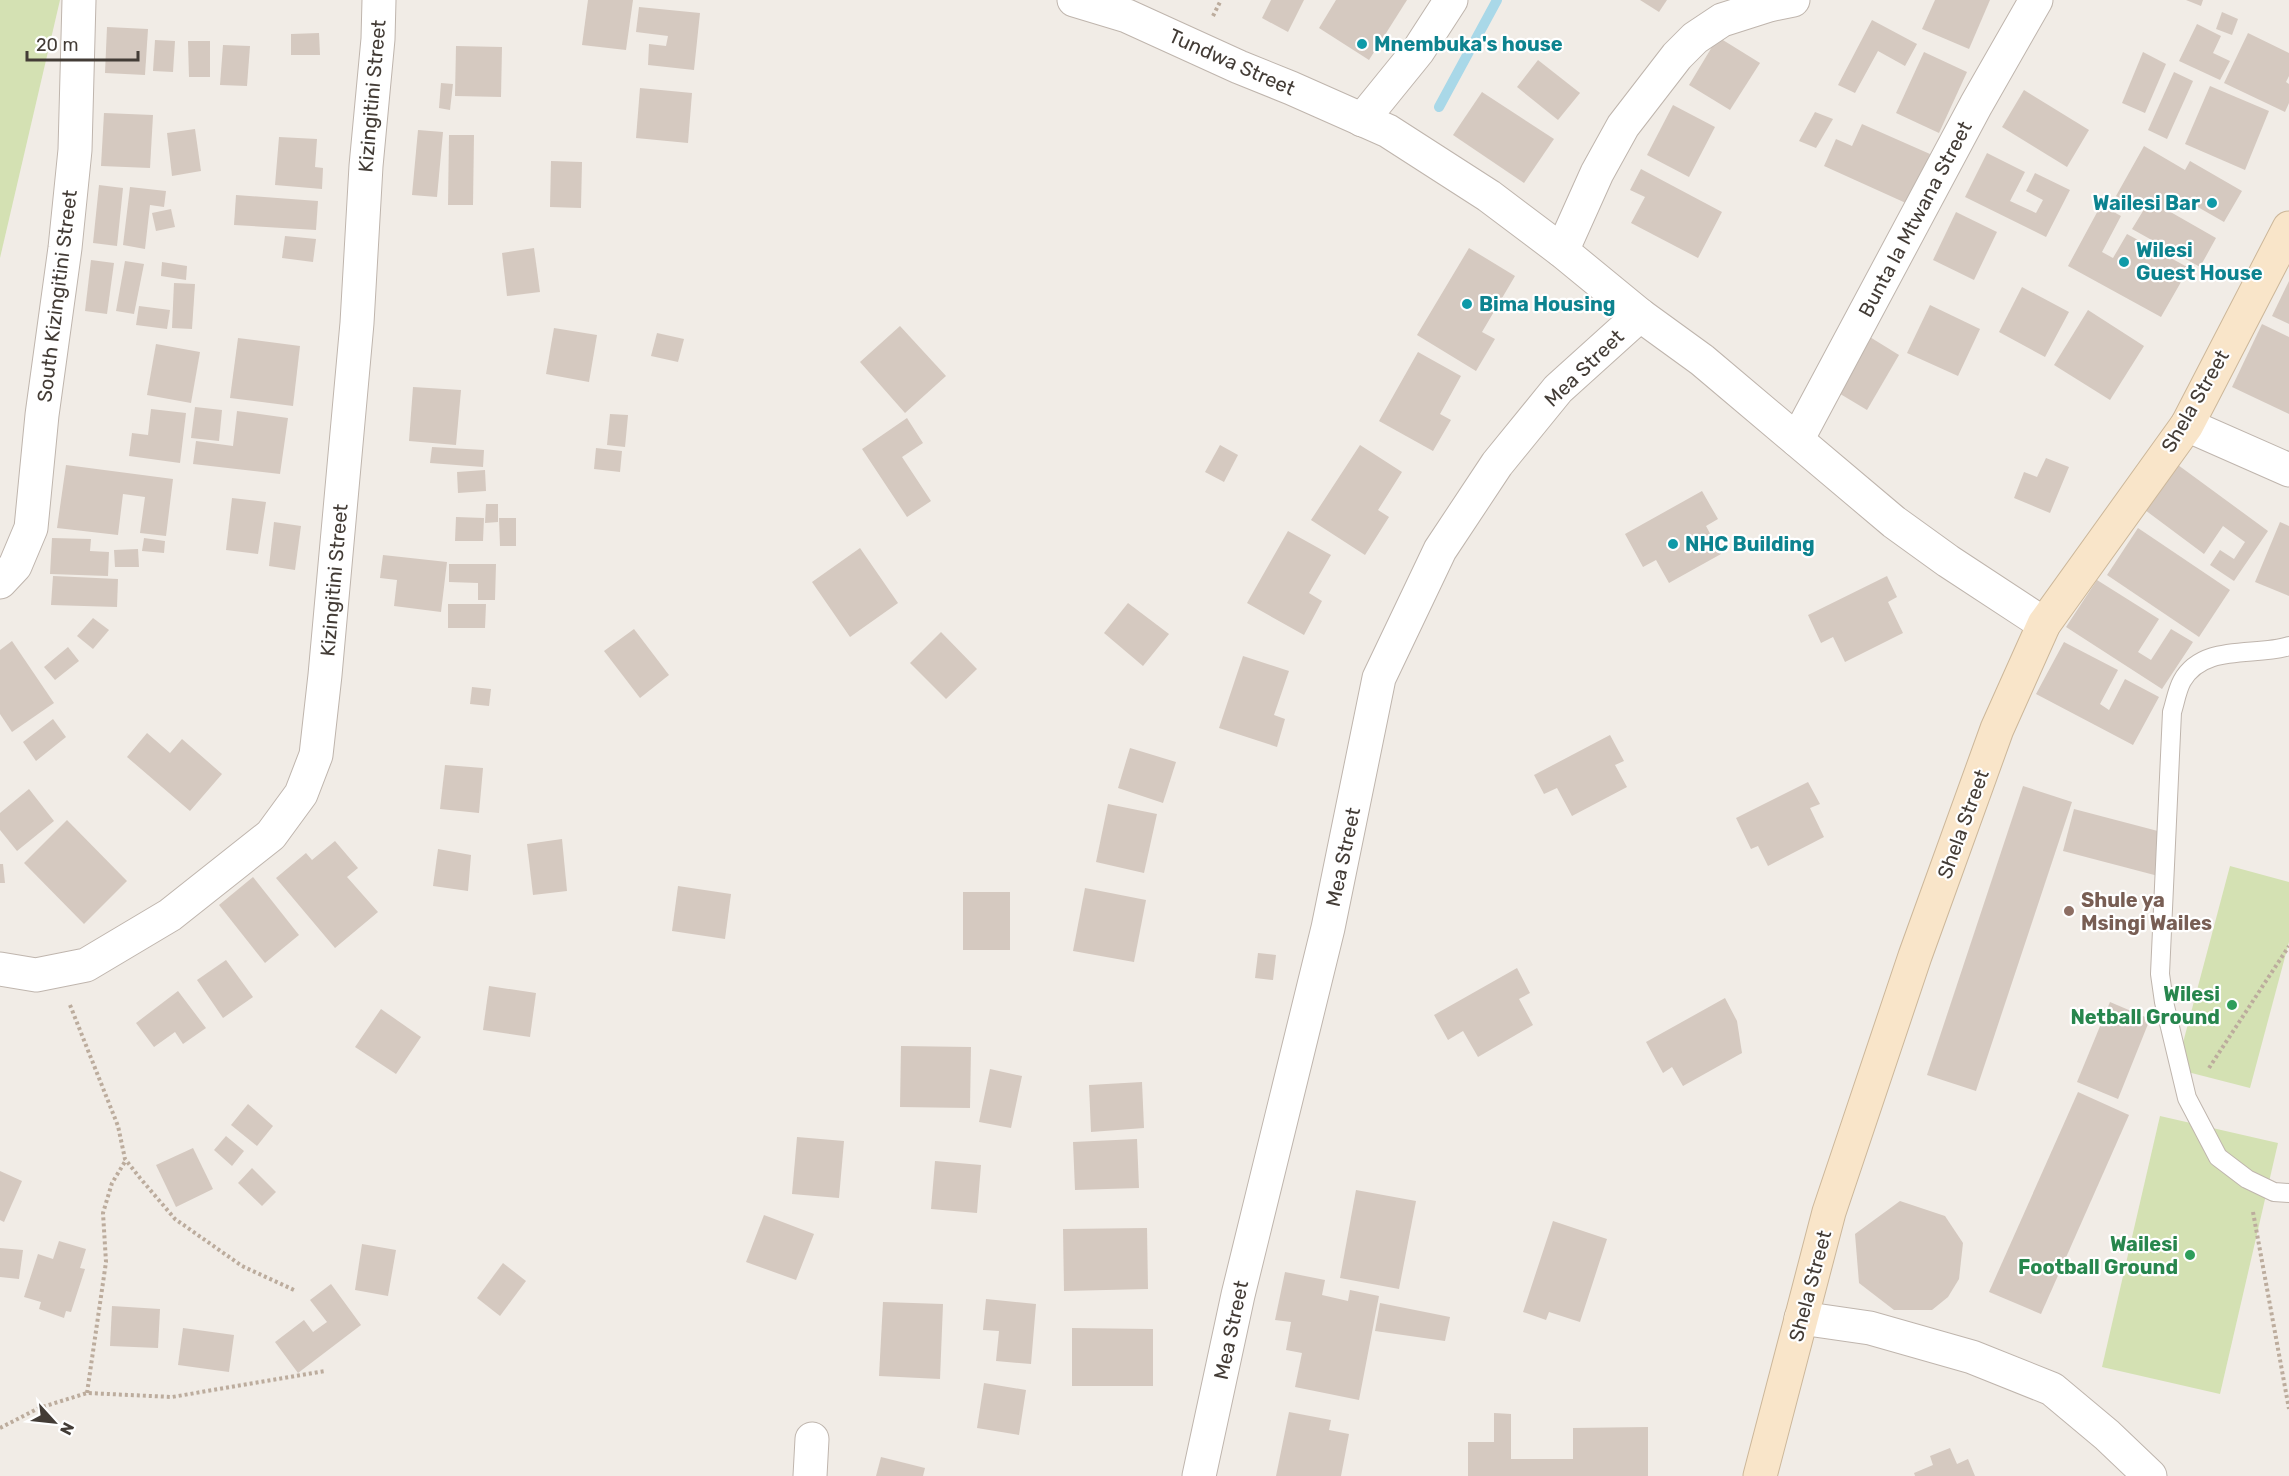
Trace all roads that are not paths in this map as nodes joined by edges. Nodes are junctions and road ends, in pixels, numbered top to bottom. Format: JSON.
{"nodes":[{"id":1,"x":79,"y":0,"type":"edge"},
{"id":2,"x":379,"y":0,"type":"edge"},
{"id":3,"x":1074,"y":0,"type":"edge"},
{"id":4,"x":1451,"y":0,"type":"edge"},
{"id":5,"x":1793,"y":0,"type":"edge"},
{"id":6,"x":2036,"y":0,"type":"edge"},
{"id":7,"x":1123,"y":8,"type":"edge"},
{"id":8,"x":1375,"y":126,"type":"junction"},
{"id":9,"x":2289,"y":228,"type":"edge"},
{"id":10,"x":1562,"y":251,"type":"junction"},
{"id":11,"x":1640,"y":315,"type":"junction"},
{"id":12,"x":2187,"y":424,"type":"junction"},
{"id":13,"x":1797,"y":440,"type":"junction"},
{"id":14,"x":2289,"y":470,"type":"edge"},
{"id":15,"x":0,"y":582,"type":"edge"},
{"id":16,"x":2044,"y":624,"type":"junction"},
{"id":17,"x":2289,"y":646,"type":"edge"},
{"id":18,"x":0,"y":969,"type":"edge"},
{"id":19,"x":2289,"y":1193,"type":"edge"},
{"id":20,"x":1802,"y":1318,"type":"junction"},
{"id":21,"x":812,"y":1439,"type":"dead end"},
{"id":22,"x":810,"y":1476,"type":"edge"},
{"id":23,"x":1199,"y":1476,"type":"edge"},
{"id":24,"x":1760,"y":1476,"type":"edge"},
{"id":25,"x":2150,"y":1476,"type":"edge"}],
"edges":[{"from":1,"to":15,"type":"street","name":"South Kizingitini Street"},
{"from":2,"to":18,"type":"street","name":"Kizingitini Street"},
{"from":3,"to":7,"type":"street","name":"Tundwa Street"},
{"from":4,"to":8,"type":"street"},
{"from":5,"to":10,"type":"street"},
{"from":6,"to":13,"type":"street","name":"Bunta la Mtwana Street"},
{"from":7,"to":8,"type":"street","name":"Tundwa Street"},
{"from":8,"to":10,"type":"street","name":"Tundwa Street"},
{"from":9,"to":12,"type":"main road","name":"Shela Street"},
{"from":10,"to":11,"type":"street","name":"Tundwa Street"},
{"from":11,"to":13,"type":"street","name":"Tundwa Street"},
{"from":11,"to":23,"type":"street","name":"Mea Street"},
{"from":12,"to":14,"type":"street"},
{"from":12,"to":16,"type":"main road","name":"Shela Street"},
{"from":13,"to":16,"type":"street","name":"Tundwa Street"},
{"from":16,"to":20,"type":"main road","name":"Shela Street"},
{"from":17,"to":19,"type":"lane"},
{"from":20,"to":24,"type":"main road","name":"Shela Street"},
{"from":20,"to":25,"type":"street"},
{"from":21,"to":22,"type":"street"}]}
